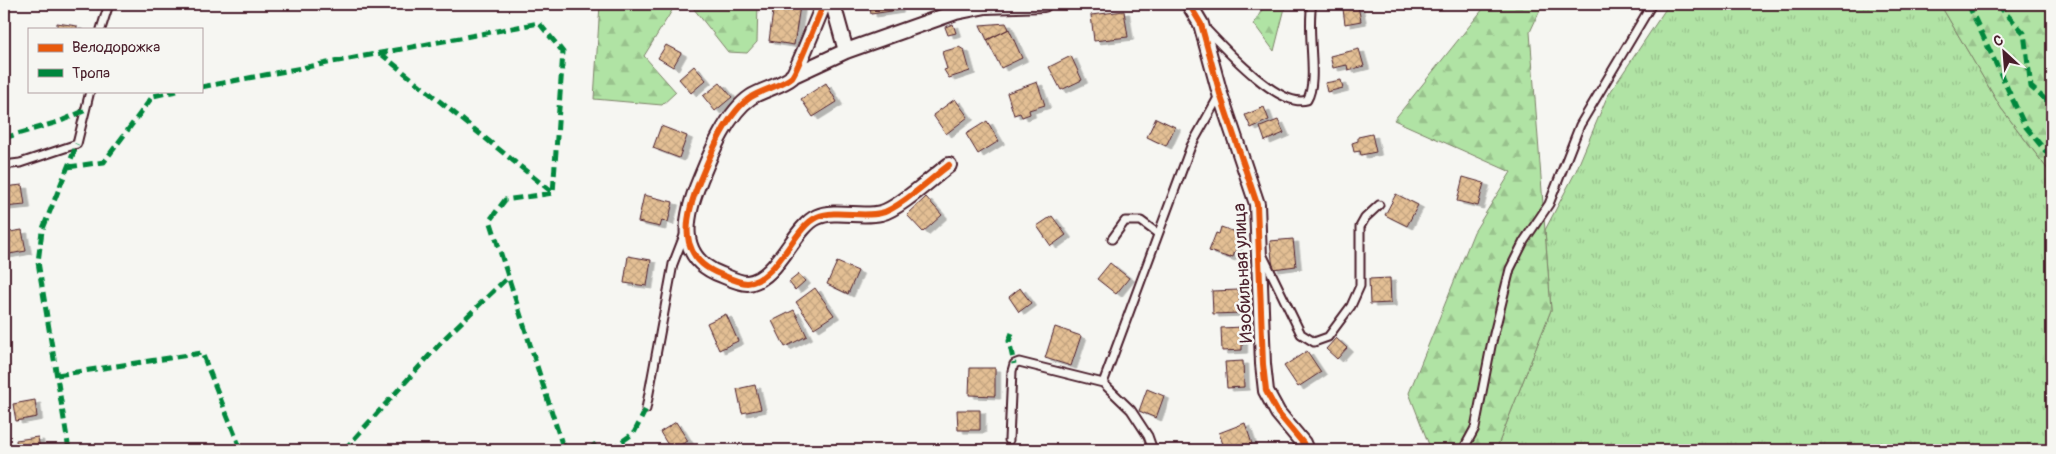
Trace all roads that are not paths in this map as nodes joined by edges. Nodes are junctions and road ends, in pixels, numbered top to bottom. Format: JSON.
{"nodes":[{"id":1,"x":109,"y":4,"type":"edge"},
{"id":2,"x":824,"y":4,"type":"edge"},
{"id":3,"x":833,"y":4,"type":"edge"},
{"id":4,"x":1044,"y":4,"type":"edge"},
{"id":5,"x":1189,"y":4,"type":"edge"},
{"id":6,"x":1312,"y":4,"type":"edge"},
{"id":7,"x":1652,"y":4,"type":"edge"},
{"id":8,"x":1201,"y":24,"type":"junction"},
{"id":9,"x":101,"y":28,"type":"edge"},
{"id":10,"x":846,"y":51,"type":"junction"},
{"id":11,"x":792,"y":76,"type":"junction"},
{"id":12,"x":90,"y":92,"type":"edge"},
{"id":13,"x":1220,"y":94,"type":"junction"},
{"id":14,"x":4,"y":165,"type":"edge"},
{"id":15,"x":949,"y":165,"type":"dead end"},
{"id":16,"x":1379,"y":205,"type":"dead end"},
{"id":17,"x":687,"y":228,"type":"junction"},
{"id":18,"x":1157,"y":234,"type":"junction"},
{"id":19,"x":1112,"y":239,"type":"dead end"},
{"id":20,"x":1259,"y":249,"type":"junction"},
{"id":21,"x":1104,"y":383,"type":"junction"},
{"id":22,"x":646,"y":409,"type":"dead end"},
{"id":23,"x":1009,"y":440,"type":"dead end"},
{"id":24,"x":1154,"y":450,"type":"edge"},
{"id":25,"x":1306,"y":450,"type":"edge"},
{"id":26,"x":1463,"y":450,"type":"edge"}],
"edges":[{"from":1,"to":9,"type":"lane"},
{"from":2,"to":11,"type":"street"},
{"from":3,"to":10,"type":"street"},
{"from":4,"to":10,"type":"street"},
{"from":5,"to":8,"type":"street","name":"Изобильная улица"},
{"from":6,"to":8,"type":"lane"},
{"from":7,"to":26,"type":"lane"},
{"from":8,"to":13,"type":"street","name":"Изобильная улица"},
{"from":10,"to":11,"type":"street"},
{"from":11,"to":17,"type":"street"},
{"from":12,"to":14,"type":"lane"},
{"from":13,"to":18,"type":"lane"},
{"from":13,"to":20,"type":"street","name":"Изобильная улица"},
{"from":15,"to":17,"type":"street"},
{"from":16,"to":20,"type":"lane"},
{"from":17,"to":22,"type":"lane"},
{"from":18,"to":19,"type":"lane"},
{"from":18,"to":21,"type":"lane"},
{"from":20,"to":25,"type":"street","name":"Изобильная улица"},
{"from":21,"to":23,"type":"lane"},
{"from":21,"to":24,"type":"lane"}]}
